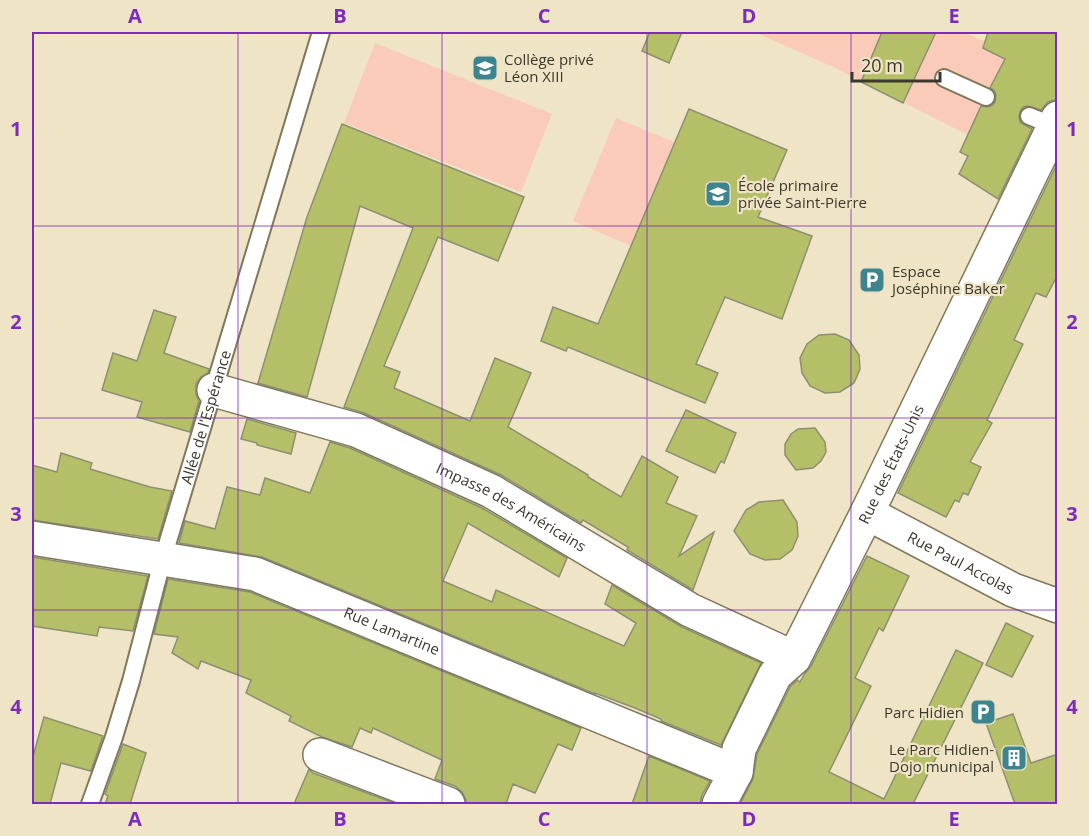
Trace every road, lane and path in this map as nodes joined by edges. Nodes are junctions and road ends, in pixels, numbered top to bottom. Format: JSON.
{"nodes":[{"id":1,"x":321,"y":32,"type":"edge"},
{"id":2,"x":944,"y":78,"type":"dead end"},
{"id":3,"x":986,"y":97,"type":"dead end"},
{"id":4,"x":1047,"y":120,"type":"edge"},
{"id":5,"x":214,"y":390,"type":"junction"},
{"id":6,"x":867,"y":512,"type":"junction"},
{"id":7,"x":32,"y":538,"type":"edge"},
{"id":8,"x":163,"y":558,"type":"junction"},
{"id":9,"x":1058,"y":606,"type":"edge"},
{"id":10,"x":794,"y":658,"type":"junction"},
{"id":11,"x":320,"y":755,"type":"dead end"},
{"id":12,"x":736,"y":772,"type":"junction"},
{"id":13,"x":90,"y":804,"type":"edge"},
{"id":14,"x":448,"y":804,"type":"edge"},
{"id":15,"x":719,"y":804,"type":"edge"}],
"edges":[{"from":1,"to":5,"type":"lane","name":"Allée de l'Espérance"},
{"from":2,"to":3,"type":"lane"},
{"from":4,"to":6,"type":"street","name":"Rue des États-Unis"},
{"from":5,"to":8,"type":"lane","name":"Allée de l'Espérance"},
{"from":5,"to":10,"type":"street","name":"Impasse des Américains"},
{"from":6,"to":9,"type":"street","name":"Rue Paul Accolas"},
{"from":6,"to":10,"type":"street","name":"Rue des États-Unis"},
{"from":7,"to":8,"type":"street","name":"Rue Lamartine"},
{"from":8,"to":12,"type":"street","name":"Rue Lamartine"},
{"from":8,"to":13,"type":"lane","name":"Allée de l'Espérance"},
{"from":10,"to":12,"type":"street","name":"Rue des États-Unis"},
{"from":11,"to":14,"type":"street"},
{"from":12,"to":15,"type":"street","name":"Rue des États-Unis"}]}
